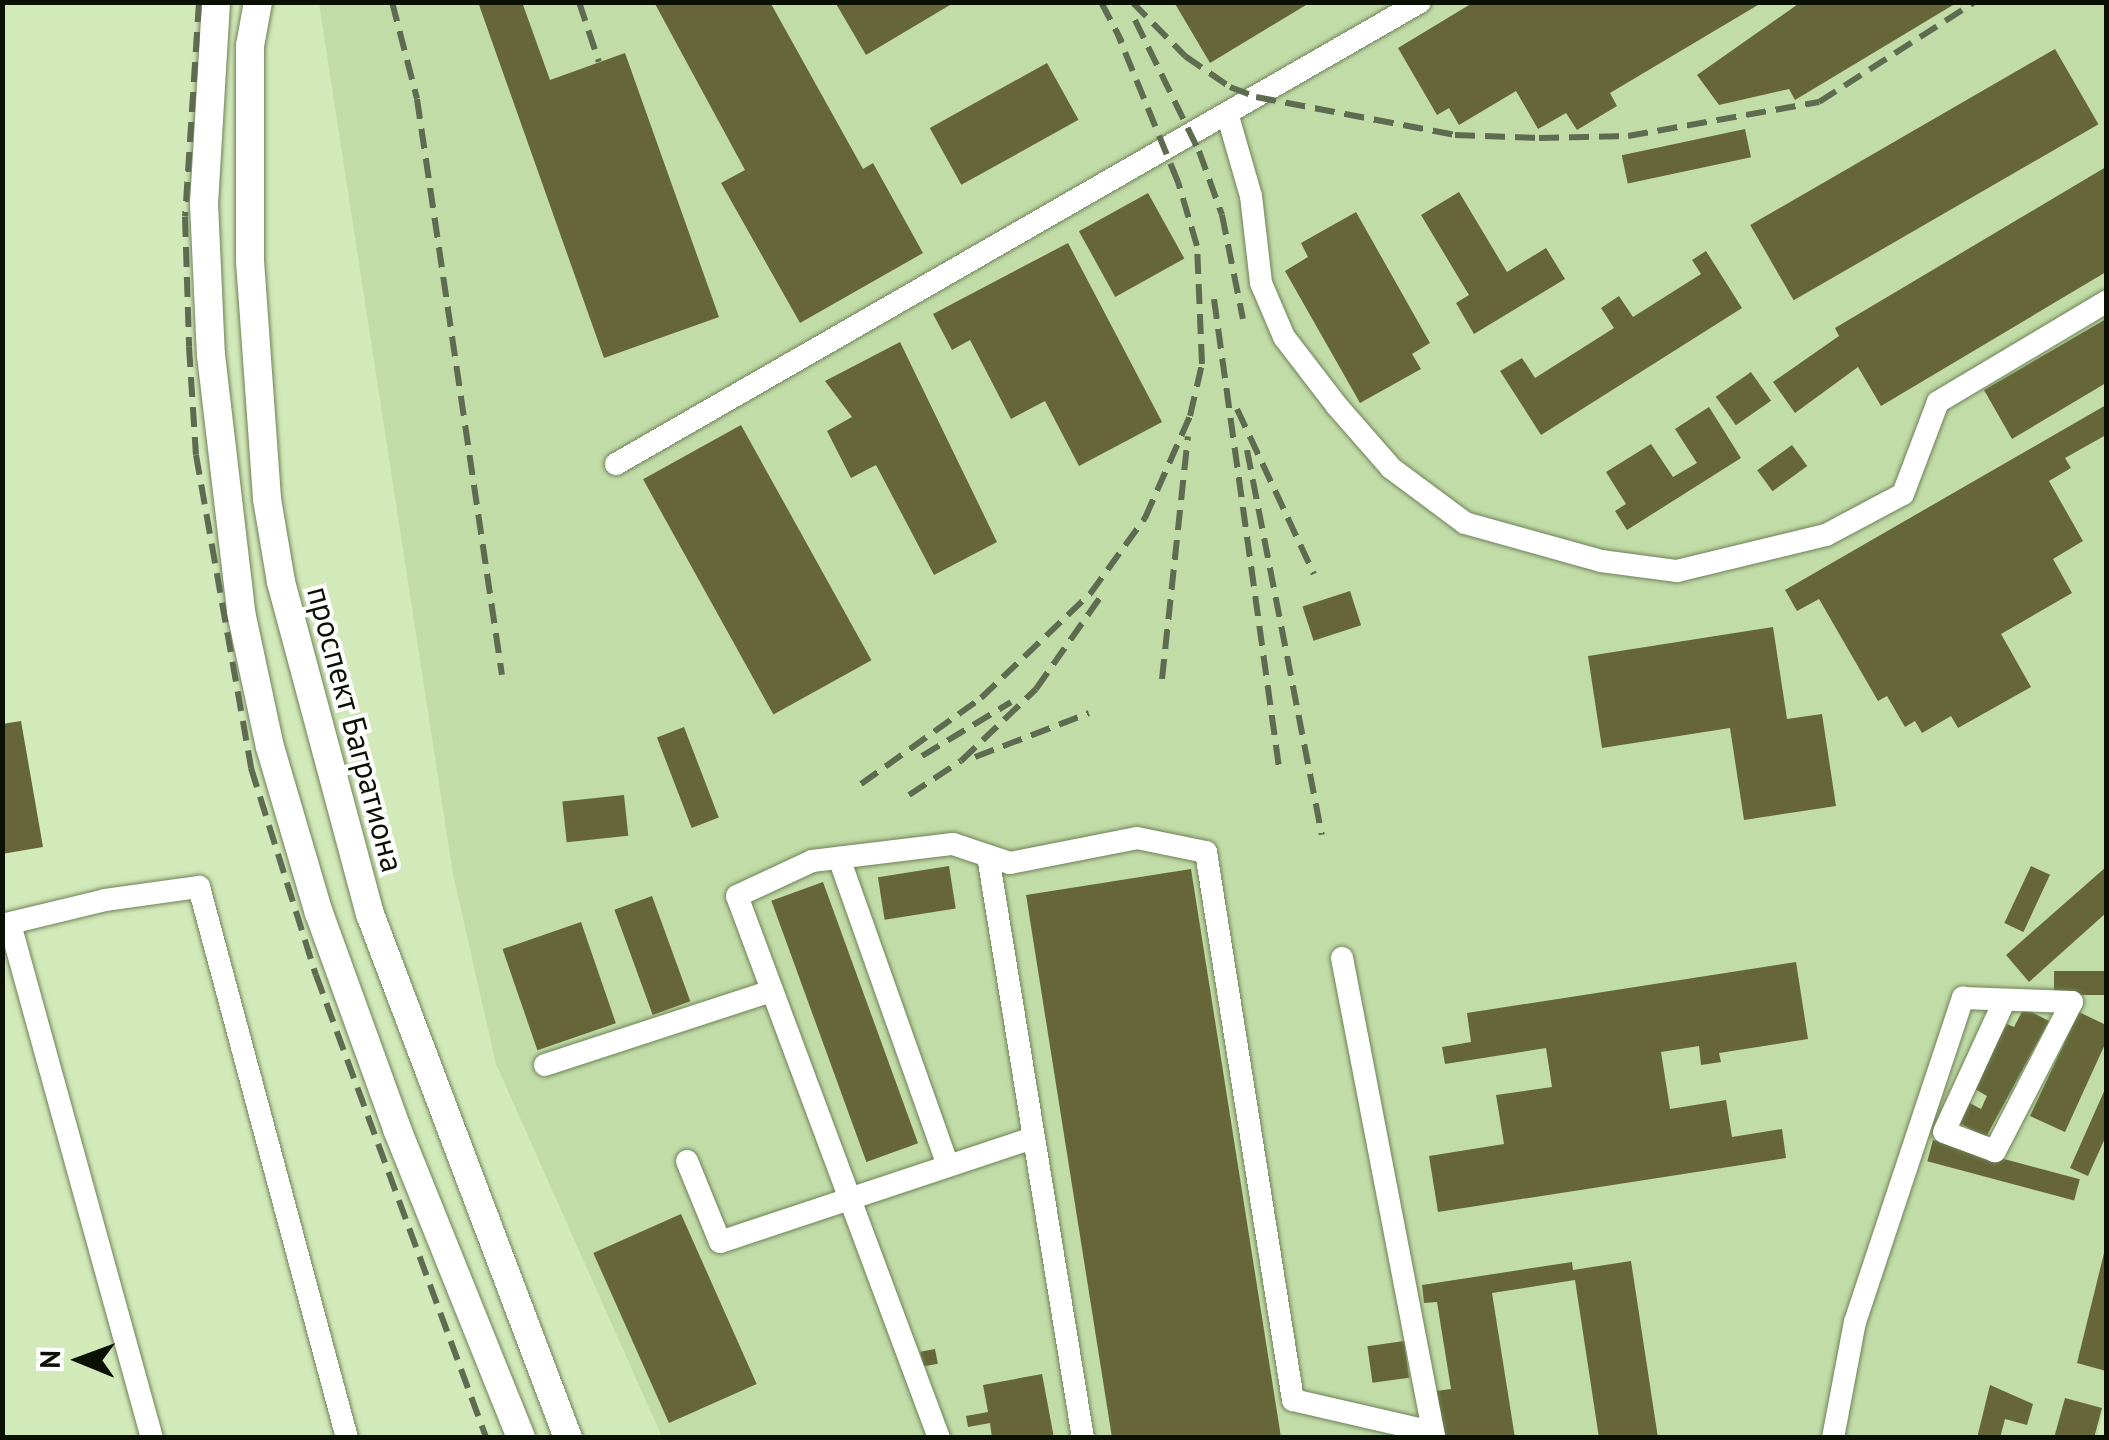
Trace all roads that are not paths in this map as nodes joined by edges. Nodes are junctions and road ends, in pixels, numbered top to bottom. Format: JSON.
{"nodes":[{"id":1,"x":216,"y":2,"type":"edge"},
{"id":2,"x":258,"y":2,"type":"edge"},
{"id":3,"x":1420,"y":2,"type":"edge"},
{"id":4,"x":1227,"y":113,"type":"junction"},
{"id":5,"x":2106,"y":302,"type":"edge"},
{"id":6,"x":616,"y":464,"type":"dead end"},
{"id":7,"x":988,"y":856,"type":"junction"},
{"id":8,"x":839,"y":858,"type":"junction"},
{"id":9,"x":6,"y":924,"type":"edge"},
{"id":10,"x":1342,"y":958,"type":"dead end"},
{"id":11,"x":772,"y":991,"type":"junction"},
{"id":12,"x":2003,"y":1004,"type":"junction"},
{"id":13,"x":545,"y":1064,"type":"dead end"},
{"id":14,"x":1030,"y":1139,"type":"junction"},
{"id":15,"x":686,"y":1161,"type":"dead end"},
{"id":16,"x":948,"y":1165,"type":"junction"},
{"id":17,"x":849,"y":1196,"type":"junction"},
{"id":18,"x":152,"y":1438,"type":"edge"},
{"id":19,"x":348,"y":1438,"type":"edge"},
{"id":20,"x":521,"y":1438,"type":"edge"},
{"id":21,"x":568,"y":1438,"type":"edge"},
{"id":22,"x":940,"y":1438,"type":"edge"},
{"id":23,"x":1082,"y":1438,"type":"edge"},
{"id":24,"x":1422,"y":1438,"type":"edge"},
{"id":25,"x":1434,"y":1438,"type":"edge"},
{"id":26,"x":1833,"y":1438,"type":"edge"}],
"edges":[{"from":1,"to":20,"type":"main road"},
{"from":2,"to":21,"type":"main road","name":"проспект Багратиона"},
{"from":3,"to":4,"type":"lane"},
{"from":4,"to":5,"type":"lane"},
{"from":4,"to":6,"type":"lane"},
{"from":7,"to":8,"type":"lane"},
{"from":7,"to":14,"type":"lane"},
{"from":7,"to":24,"type":"lane"},
{"from":8,"to":11,"type":"lane"},
{"from":8,"to":16,"type":"lane"},
{"from":9,"to":18,"type":"lane"},
{"from":9,"to":19,"type":"lane"},
{"from":10,"to":25,"type":"lane"},
{"from":11,"to":13,"type":"lane"},
{"from":11,"to":17,"type":"lane"},
{"from":12,"to":12,"type":"lane"},
{"from":12,"to":26,"type":"lane"},
{"from":14,"to":16,"type":"lane"},
{"from":14,"to":23,"type":"lane"},
{"from":15,"to":17,"type":"lane"},
{"from":16,"to":17,"type":"lane"},
{"from":17,"to":22,"type":"lane"}]}
